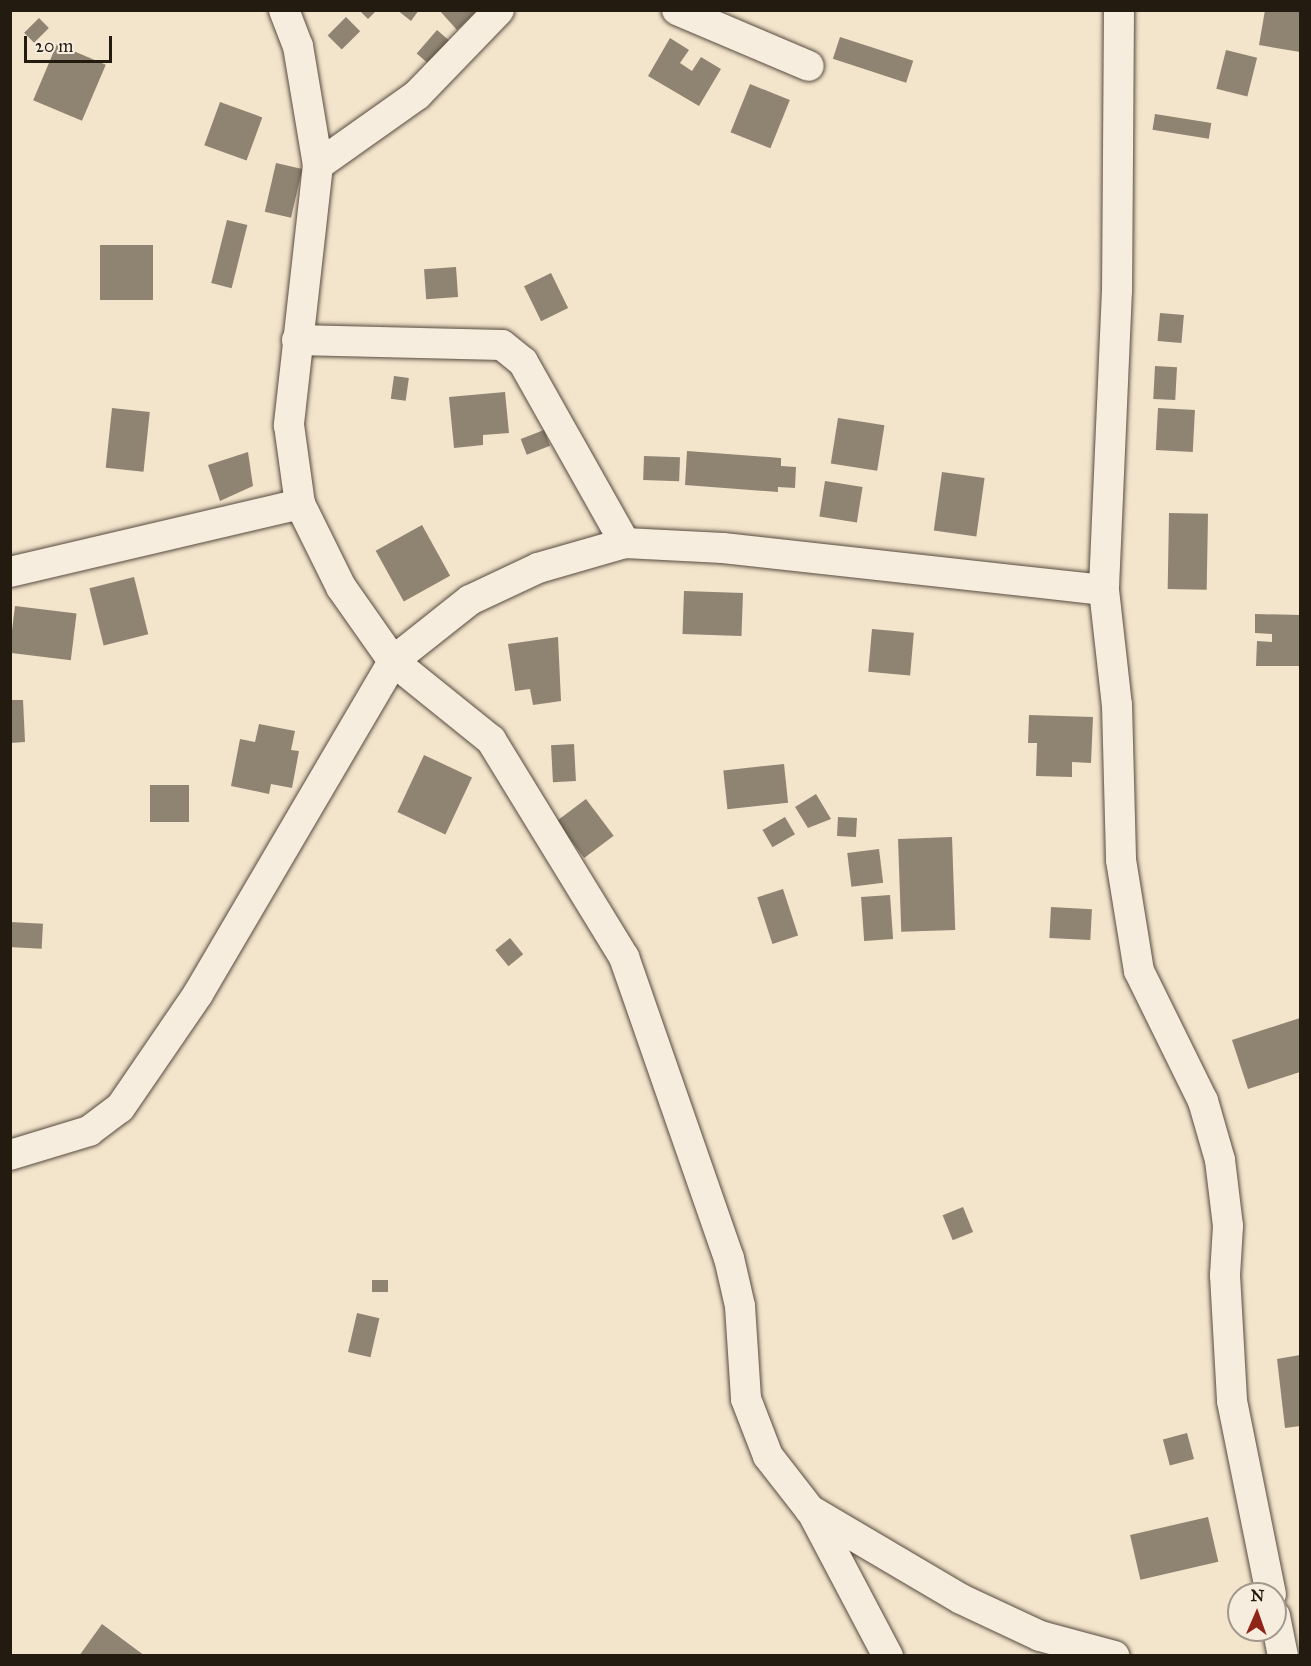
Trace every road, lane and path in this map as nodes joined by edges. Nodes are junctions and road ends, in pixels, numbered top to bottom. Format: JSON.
{"nodes":[{"id":1,"x":284,"y":10,"type":"edge"},
{"id":2,"x":499,"y":10,"type":"edge"},
{"id":3,"x":677,"y":10,"type":"edge"},
{"id":4,"x":1119,"y":10,"type":"edge"},
{"id":5,"x":809,"y":66,"type":"dead end"},
{"id":6,"x":318,"y":165,"type":"junction"},
{"id":7,"x":297,"y":340,"type":"junction"},
{"id":8,"x":300,"y":504,"type":"junction"},
{"id":9,"x":625,"y":543,"type":"junction"},
{"id":10,"x":10,"y":572,"type":"edge"},
{"id":11,"x":1104,"y":590,"type":"junction"},
{"id":12,"x":393,"y":661,"type":"junction"},
{"id":13,"x":10,"y":1155,"type":"edge"},
{"id":14,"x":810,"y":1510,"type":"junction"},
{"id":15,"x":1268,"y":1582,"type":"edge"},
{"id":16,"x":888,"y":1656,"type":"edge"},
{"id":17,"x":1114,"y":1656,"type":"edge"}],
"edges":[{"from":1,"to":6,"type":"street"},
{"from":2,"to":6,"type":"street"},
{"from":3,"to":5,"type":"street"},
{"from":4,"to":11,"type":"street"},
{"from":6,"to":7,"type":"street"},
{"from":7,"to":8,"type":"street"},
{"from":7,"to":9,"type":"street"},
{"from":8,"to":10,"type":"street"},
{"from":8,"to":12,"type":"street"},
{"from":9,"to":11,"type":"street"},
{"from":9,"to":12,"type":"street"},
{"from":11,"to":15,"type":"street"},
{"from":12,"to":13,"type":"street"},
{"from":12,"to":14,"type":"street"},
{"from":14,"to":16,"type":"street"},
{"from":14,"to":17,"type":"street"}]}
